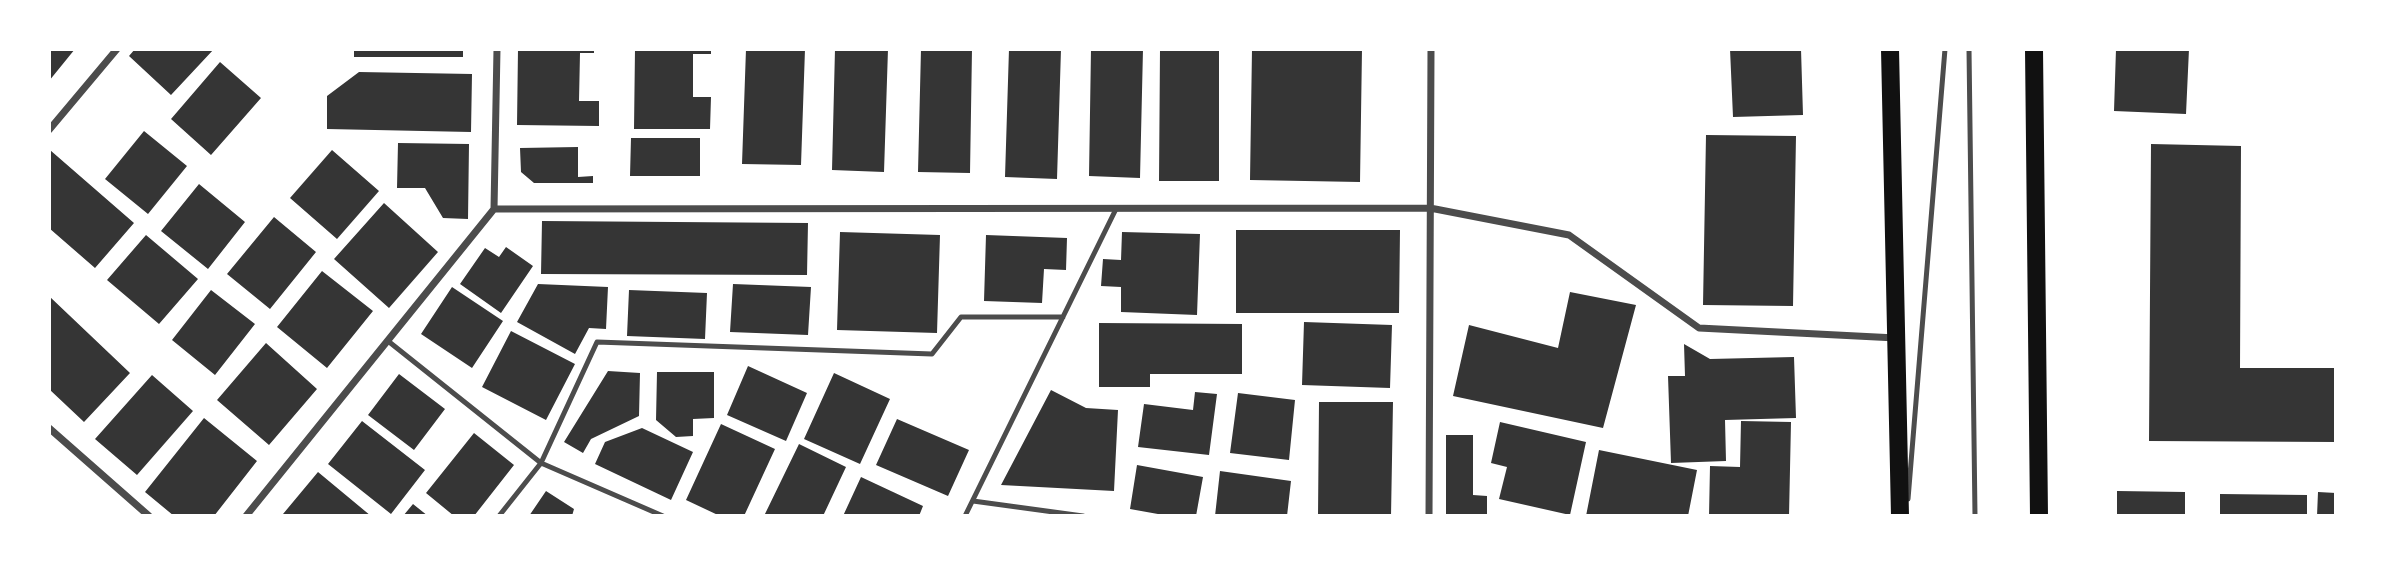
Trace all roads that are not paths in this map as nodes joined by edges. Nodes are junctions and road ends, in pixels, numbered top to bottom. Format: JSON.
{"nodes":[{"id":1,"x":117,"y":49,"type":"edge"},
{"id":2,"x":497,"y":49,"type":"edge"},
{"id":3,"x":1432,"y":49,"type":"edge"},
{"id":4,"x":1890,"y":49,"type":"edge"},
{"id":5,"x":1945,"y":49,"type":"edge"},
{"id":6,"x":1969,"y":49,"type":"edge"},
{"id":7,"x":2034,"y":49,"type":"edge"},
{"id":8,"x":49,"y":130,"type":"edge"},
{"id":9,"x":1430,"y":208,"type":"junction"},
{"id":10,"x":494,"y":209,"type":"junction"},
{"id":11,"x":1116,"y":209,"type":"junction"},
{"id":12,"x":1063,"y":317,"type":"junction"},
{"id":13,"x":1896,"y":338,"type":"junction"},
{"id":14,"x":388,"y":341,"type":"junction"},
{"id":15,"x":49,"y":428,"type":"edge"},
{"id":16,"x":541,"y":463,"type":"junction"},
{"id":17,"x":973,"y":501,"type":"junction"},
{"id":18,"x":149,"y":516,"type":"edge"},
{"id":19,"x":246,"y":516,"type":"edge"},
{"id":20,"x":499,"y":516,"type":"edge"},
{"id":21,"x":663,"y":516,"type":"edge"},
{"id":22,"x":965,"y":516,"type":"edge"},
{"id":23,"x":1083,"y":516,"type":"edge"},
{"id":24,"x":1429,"y":516,"type":"edge"},
{"id":25,"x":1899,"y":516,"type":"edge"},
{"id":26,"x":1906,"y":516,"type":"edge"},
{"id":27,"x":1975,"y":516,"type":"edge"},
{"id":28,"x":2039,"y":516,"type":"edge"}],
"edges":[{"from":1,"to":8,"type":"street"},
{"from":2,"to":10,"type":"street"},
{"from":3,"to":9,"type":"street"},
{"from":4,"to":13,"type":"main road"},
{"from":5,"to":26,"type":"lane"},
{"from":6,"to":27,"type":"lane"},
{"from":7,"to":28,"type":"main road"},
{"from":9,"to":11,"type":"street"},
{"from":9,"to":13,"type":"street"},
{"from":9,"to":24,"type":"street"},
{"from":10,"to":11,"type":"street"},
{"from":10,"to":14,"type":"street"},
{"from":11,"to":12,"type":"lane"},
{"from":12,"to":16,"type":"lane"},
{"from":12,"to":17,"type":"lane"},
{"from":13,"to":25,"type":"main road"},
{"from":14,"to":16,"type":"lane"},
{"from":14,"to":19,"type":"street"},
{"from":15,"to":18,"type":"street"},
{"from":16,"to":20,"type":"lane"},
{"from":16,"to":21,"type":"lane"},
{"from":17,"to":22,"type":"lane"},
{"from":17,"to":23,"type":"lane"}]}
